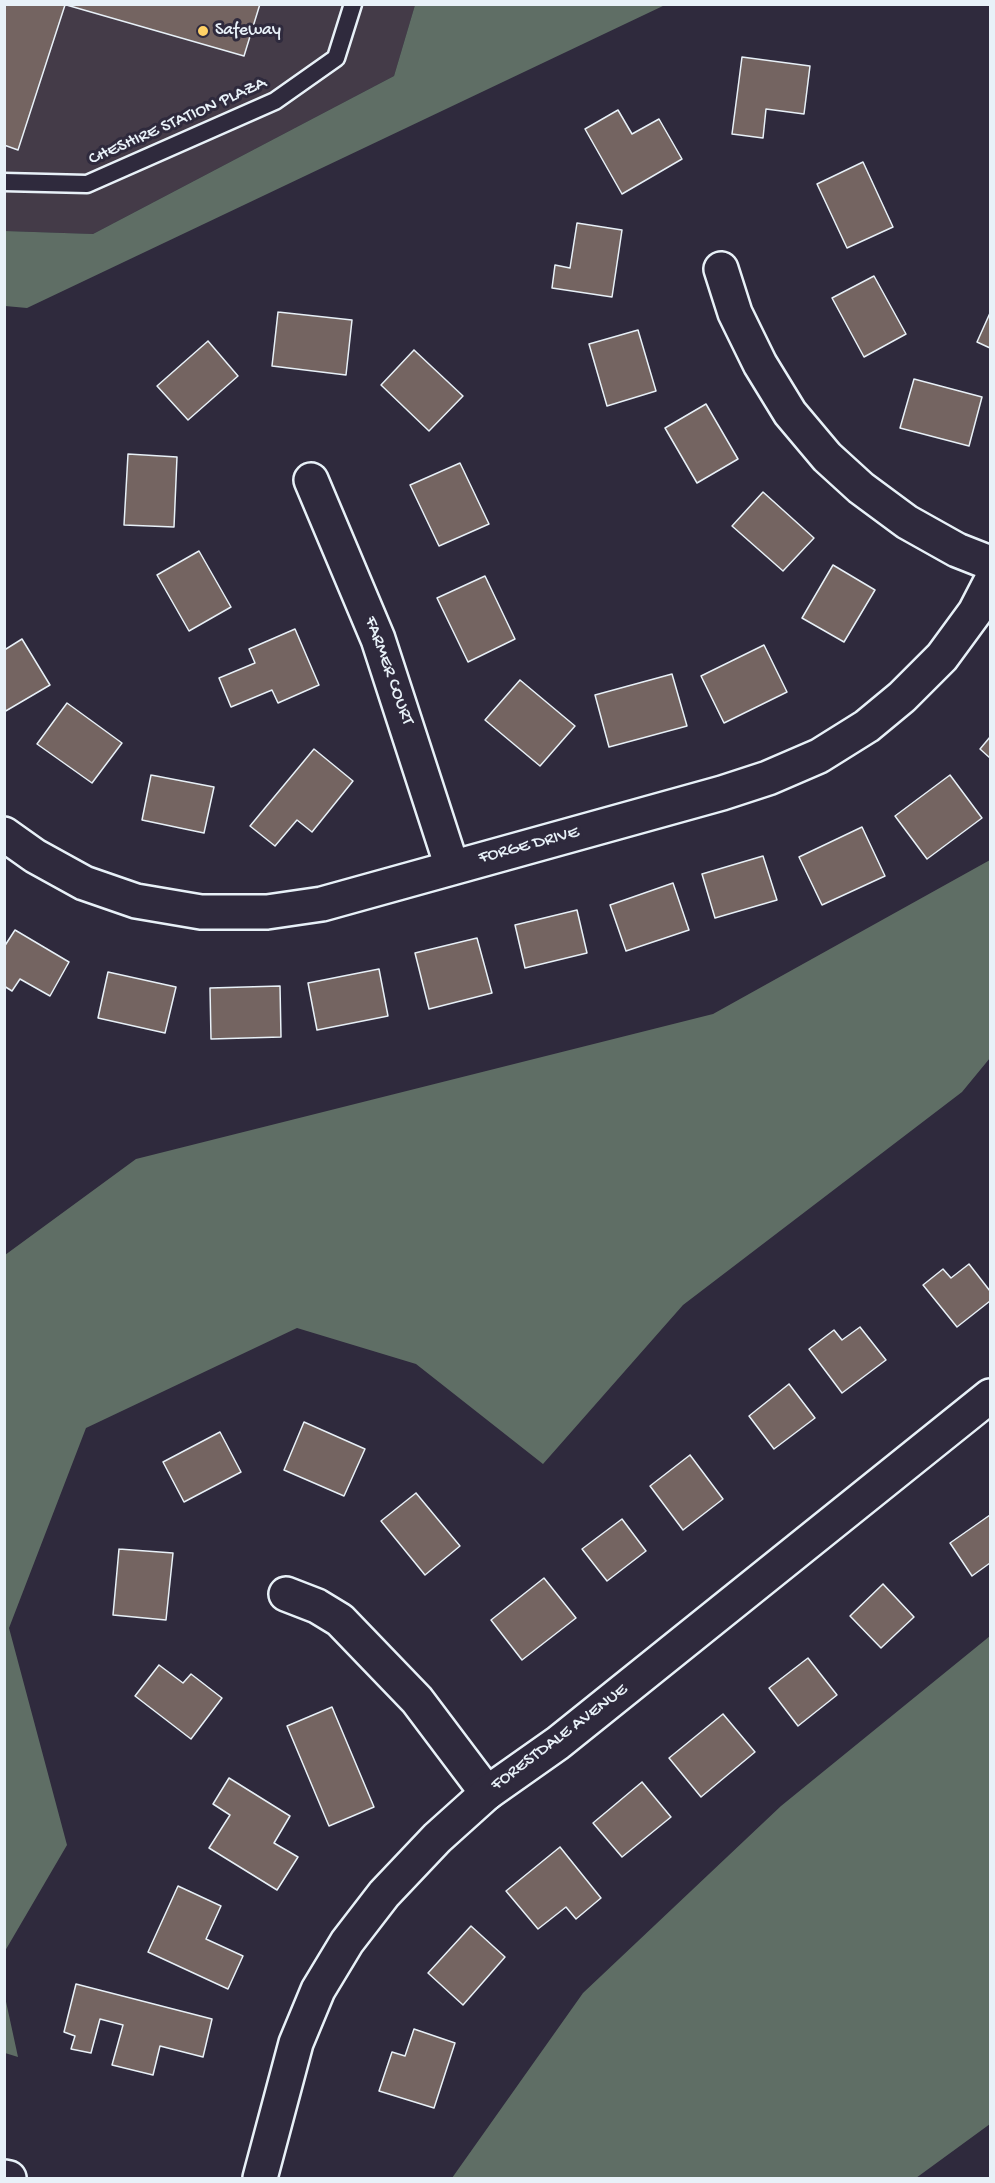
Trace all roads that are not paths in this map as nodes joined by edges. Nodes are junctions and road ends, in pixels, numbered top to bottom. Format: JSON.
{"nodes":[{"id":1,"x":353,"y":4,"type":"edge"},
{"id":2,"x":4,"y":182,"type":"edge"},
{"id":3,"x":721,"y":269,"type":"dead end"},
{"id":4,"x":311,"y":480,"type":"dead end"},
{"id":5,"x":990,"y":563,"type":"edge"},
{"id":6,"x":990,"y":583,"type":"edge"},
{"id":7,"x":4,"y":834,"type":"edge"},
{"id":8,"x":452,"y":867,"type":"junction"},
{"id":9,"x":990,"y":1396,"type":"edge"},
{"id":10,"x":286,"y":1594,"type":"dead end"},
{"id":11,"x":487,"y":1793,"type":"junction"},
{"id":12,"x":4,"y":2177,"type":"edge"},
{"id":13,"x":9,"y":2178,"type":"edge"},
{"id":14,"x":260,"y":2178,"type":"edge"}],
"edges":[{"from":1,"to":2,"type":"lane","name":"CHESHIRE STATION PLAZA"},
{"from":3,"to":5,"type":"street"},
{"from":4,"to":8,"type":"street","name":"FARMER COURT"},
{"from":6,"to":8,"type":"street","name":"FORGE DRIVE"},
{"from":7,"to":8,"type":"street","name":"FORGE DRIVE"},
{"from":9,"to":11,"type":"street","name":"FORESTDALE AVENUE"},
{"from":10,"to":11,"type":"street"},
{"from":11,"to":14,"type":"street","name":"FORESTDALE AVENUE"},
{"from":12,"to":13,"type":"street"}]}
